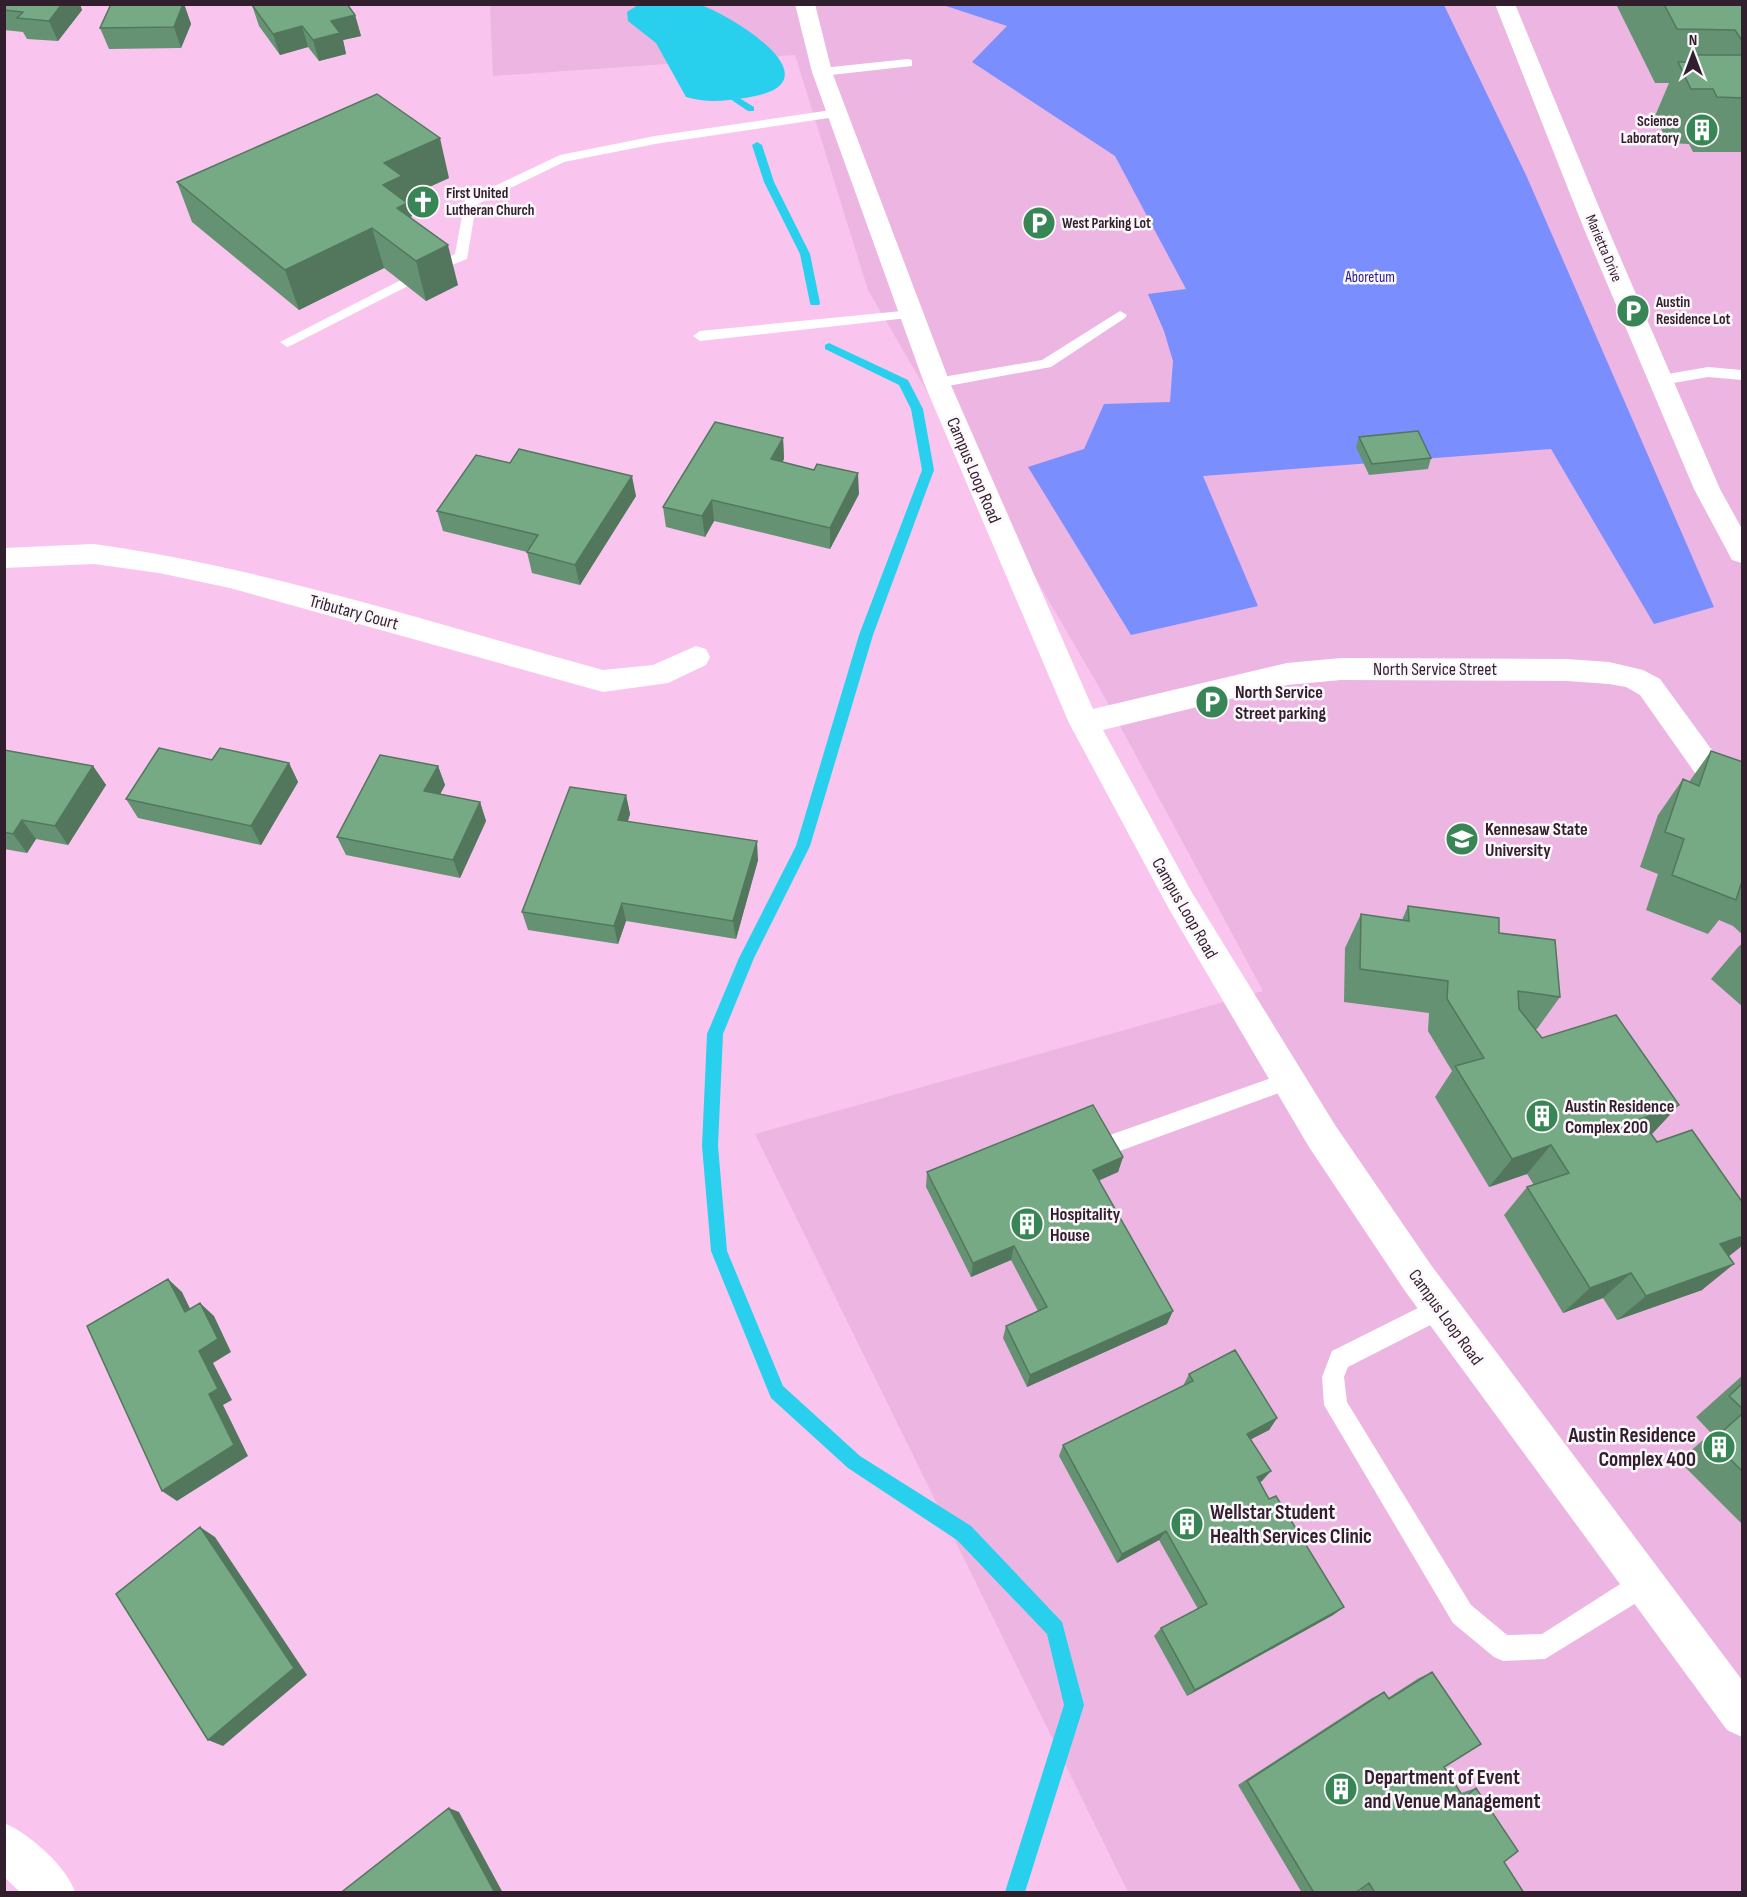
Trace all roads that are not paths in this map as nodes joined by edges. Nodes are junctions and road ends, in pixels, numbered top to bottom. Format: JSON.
{"nodes":[{"id":1,"x":805,"y":4,"type":"edge"},
{"id":2,"x":1505,"y":4,"type":"edge"},
{"id":3,"x":908,"y":63,"type":"dead end"},
{"id":4,"x":822,"y":72,"type":"junction"},
{"id":5,"x":838,"y":113,"type":"junction"},
{"id":6,"x":434,"y":268,"type":"edge"},
{"id":7,"x":403,"y":283,"type":"edge"},
{"id":8,"x":912,"y":314,"type":"junction"},
{"id":9,"x":1120,"y":315,"type":"dead end"},
{"id":10,"x":700,"y":336,"type":"dead end"},
{"id":11,"x":287,"y":342,"type":"dead end"},
{"id":12,"x":1743,"y":375,"type":"edge"},
{"id":13,"x":1662,"y":380,"type":"junction"},
{"id":14,"x":937,"y":383,"type":"junction"},
{"id":15,"x":1743,"y":553,"type":"edge"},
{"id":16,"x":4,"y":558,"type":"edge"},
{"id":17,"x":696,"y":657,"type":"dead end"},
{"id":18,"x":1084,"y":723,"type":"junction"},
{"id":19,"x":1743,"y":786,"type":"edge"},
{"id":20,"x":1288,"y":1080,"type":"junction"},
{"id":21,"x":1117,"y":1142,"type":"edge"},
{"id":22,"x":1440,"y":1308,"type":"junction"},
{"id":23,"x":1645,"y":1583,"type":"junction"},
{"id":24,"x":1743,"y":1715,"type":"edge"},
{"id":25,"x":4,"y":1845,"type":"edge"},
{"id":26,"x":52,"y":1893,"type":"edge"}],
"edges":[{"from":1,"to":4,"type":"street","name":"Campus Loop Road"},
{"from":2,"to":13,"type":"street","name":"Marietta Drive"},
{"from":3,"to":4,"type":"lane"},
{"from":4,"to":5,"type":"street","name":"Campus Loop Road"},
{"from":5,"to":6,"type":"lane"},
{"from":5,"to":8,"type":"street","name":"Campus Loop Road"},
{"from":7,"to":11,"type":"lane"},
{"from":8,"to":10,"type":"lane"},
{"from":8,"to":14,"type":"street","name":"Campus Loop Road"},
{"from":9,"to":14,"type":"lane"},
{"from":12,"to":13,"type":"lane"},
{"from":13,"to":15,"type":"street","name":"Marietta Drive"},
{"from":14,"to":18,"type":"street","name":"Campus Loop Road"},
{"from":16,"to":17,"type":"street","name":"Tributary Court"},
{"from":18,"to":19,"type":"street","name":"North Service Street"},
{"from":18,"to":20,"type":"street","name":"Campus Loop Road"},
{"from":20,"to":21,"type":"lane"},
{"from":20,"to":22,"type":"street","name":"Campus Loop Road"},
{"from":22,"to":23,"type":"street","name":"Campus Loop Road"},
{"from":22,"to":23,"type":"lane"},
{"from":23,"to":24,"type":"street","name":"Campus Loop Road"},
{"from":25,"to":26,"type":"street"}]}
